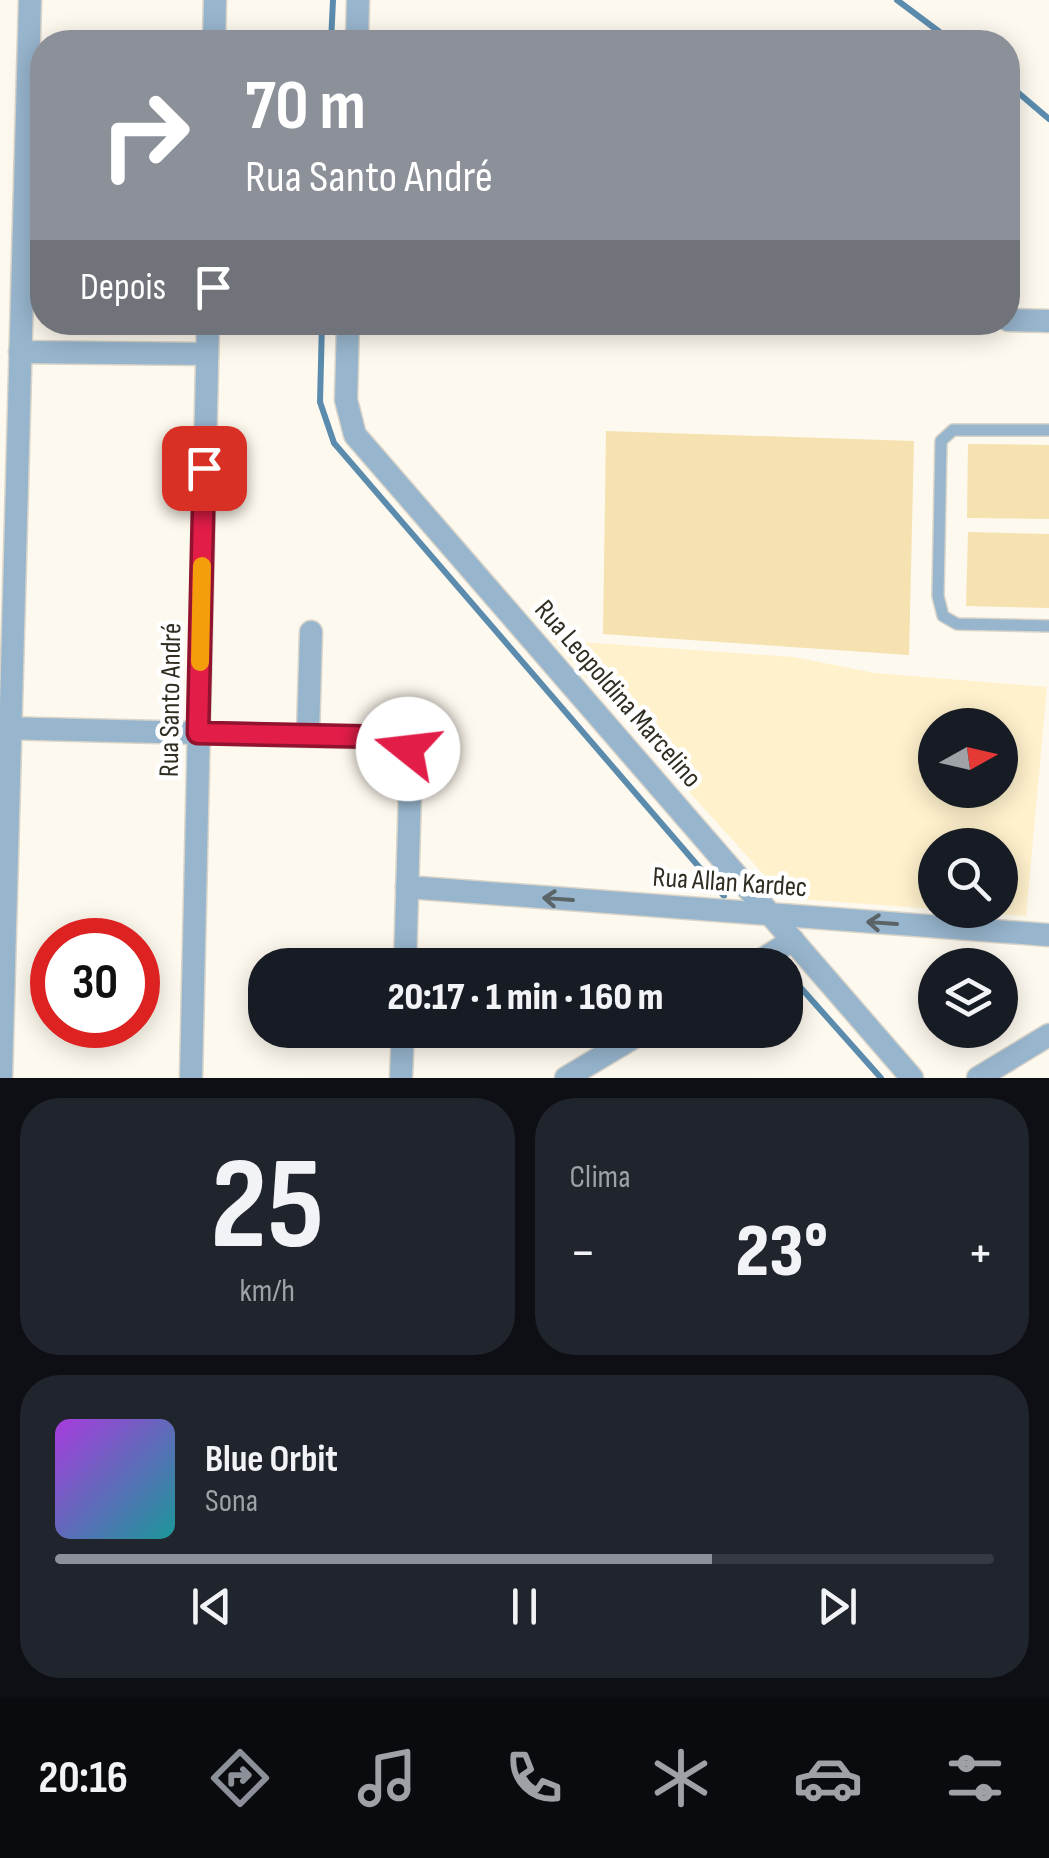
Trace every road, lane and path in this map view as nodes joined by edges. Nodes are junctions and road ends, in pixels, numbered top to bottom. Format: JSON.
{"nodes":[{"id":1,"x":30,"y":0,"type":"edge"},
{"id":2,"x":215,"y":0,"type":"edge"},
{"id":3,"x":358,"y":0,"type":"edge"},
{"id":4,"x":214,"y":30,"type":"edge"},
{"id":5,"x":357,"y":30,"type":"edge"},
{"id":6,"x":1020,"y":320,"type":"edge"},
{"id":7,"x":1049,"y":321,"type":"edge"},
{"id":8,"x":208,"y":335,"type":"edge"},
{"id":9,"x":348,"y":335,"type":"edge"},
{"id":10,"x":20,"y":352,"type":"junction"},
{"id":11,"x":207,"y":354,"type":"junction"},
{"id":12,"x":1049,"y":430,"type":"edge"},
{"id":13,"x":8,"y":460,"type":"edge"},
{"id":14,"x":1049,"y":626,"type":"edge"},
{"id":15,"x":312,"y":632,"type":"dead end"},
{"id":16,"x":5,"y":729,"type":"edge"},
{"id":17,"x":198,"y":733,"type":"junction"},
{"id":18,"x":308,"y":735,"type":"junction"},
{"id":19,"x":407,"y":887,"type":"junction"},
{"id":20,"x":772,"y":914,"type":"junction"},
{"id":21,"x":1049,"y":935,"type":"edge"},
{"id":22,"x":794,"y":940,"type":"junction"},
{"id":23,"x":405,"y":948,"type":"edge"},
{"id":24,"x":781,"y":948,"type":"edge"},
{"id":25,"x":1049,"y":1035,"type":"edge"},
{"id":26,"x":402,"y":1048,"type":"edge"},
{"id":27,"x":616,"y":1048,"type":"edge"},
{"id":28,"x":0,"y":1078,"type":"edge"},
{"id":29,"x":190,"y":1078,"type":"edge"},
{"id":30,"x":401,"y":1078,"type":"edge"},
{"id":31,"x":566,"y":1078,"type":"edge"},
{"id":32,"x":912,"y":1078,"type":"edge"},
{"id":33,"x":978,"y":1078,"type":"edge"}],
"edges":[{"from":1,"to":10,"type":"street"},
{"from":2,"to":4,"type":"street"},
{"from":3,"to":5,"type":"street"},
{"from":6,"to":7,"type":"street"},
{"from":8,"to":11,"type":"street","name":"Rua Santo André"},
{"from":9,"to":20,"type":"street","name":"Rua Leopoldina Marcelino"},
{"from":10,"to":11,"type":"street"},
{"from":10,"to":13,"type":"street"},
{"from":11,"to":17,"type":"street","name":"Rua Santo André"},
{"from":12,"to":14,"type":"lane"},
{"from":13,"to":16,"type":"street"},
{"from":15,"to":18,"type":"street"},
{"from":16,"to":17,"type":"street"},
{"from":16,"to":28,"type":"street"},
{"from":17,"to":18,"type":"street"},
{"from":17,"to":29,"type":"street","name":"Rua Santo André"},
{"from":18,"to":19,"type":"street"},
{"from":20,"to":19,"type":"street","name":"Rua Allan Kardec","one_way":true},
{"from":19,"to":23,"type":"street"},
{"from":21,"to":20,"type":"street","name":"Rua Allan Kardec","one_way":true},
{"from":20,"to":22,"type":"street","name":"Rua Leopoldina Marcelino"},
{"from":22,"to":24,"type":"street"},
{"from":22,"to":32,"type":"street","name":"Rua Leopoldina Marcelino"},
{"from":25,"to":33,"type":"street"},
{"from":26,"to":30,"type":"street"},
{"from":27,"to":31,"type":"street"}]}
